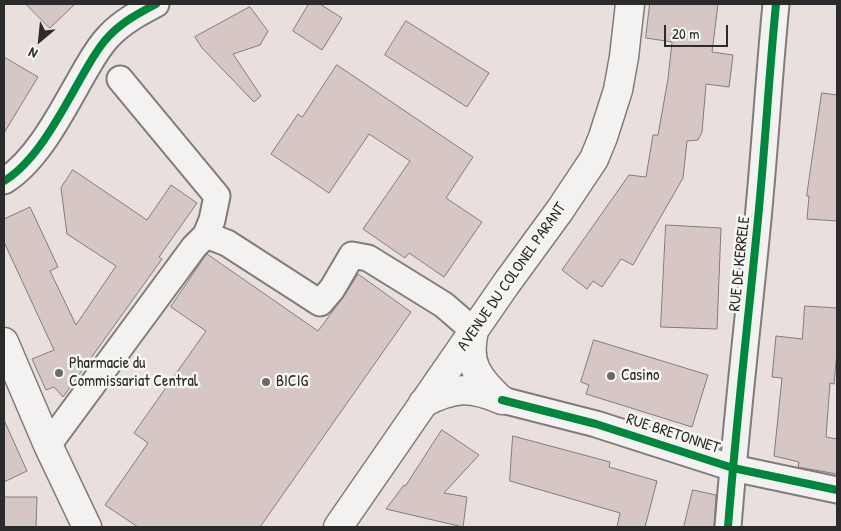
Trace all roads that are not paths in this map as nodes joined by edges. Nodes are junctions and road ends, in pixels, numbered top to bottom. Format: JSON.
{"nodes":[{"id":1,"x":156,"y":4,"type":"edge"},
{"id":2,"x":630,"y":4,"type":"edge"},
{"id":3,"x":776,"y":4,"type":"edge"},
{"id":4,"x":120,"y":79,"type":"dead end"},
{"id":5,"x":4,"y":181,"type":"edge"},
{"id":6,"x":206,"y":235,"type":"junction"},
{"id":7,"x":474,"y":331,"type":"junction"},
{"id":8,"x":4,"y":342,"type":"edge"},
{"id":9,"x":502,"y":400,"type":"junction"},
{"id":10,"x":423,"y":403,"type":"junction"},
{"id":11,"x":48,"y":445,"type":"junction"},
{"id":12,"x":732,"y":468,"type":"junction"},
{"id":13,"x":837,"y":490,"type":"edge"},
{"id":14,"x":85,"y":525,"type":"edge"},
{"id":15,"x":338,"y":527,"type":"edge"},
{"id":16,"x":728,"y":527,"type":"edge"}],
"edges":[{"from":1,"to":5,"type":"street"},
{"from":2,"to":7,"type":"main road","name":"AVENUE DU COLONEL PARANT"},
{"from":3,"to":12,"type":"street","name":"RUE DE KERRELE"},
{"from":4,"to":6,"type":"street"},
{"from":6,"to":7,"type":"street"},
{"from":6,"to":11,"type":"street"},
{"from":7,"to":9,"type":"main road"},
{"from":7,"to":10,"type":"main road","name":"AVENUE DU COLONEL PARANT"},
{"from":8,"to":11,"type":"main road"},
{"from":9,"to":10,"type":"main road"},
{"from":9,"to":12,"type":"street","name":"RUE BRETONNET"},
{"from":10,"to":15,"type":"main road","name":"AVENUE DU COLONEL PARANT"},
{"from":11,"to":14,"type":"main road"},
{"from":12,"to":13,"type":"street","name":"RUE BRETONNET"},
{"from":12,"to":16,"type":"street","name":"RUE DE KERRELE"}]}
